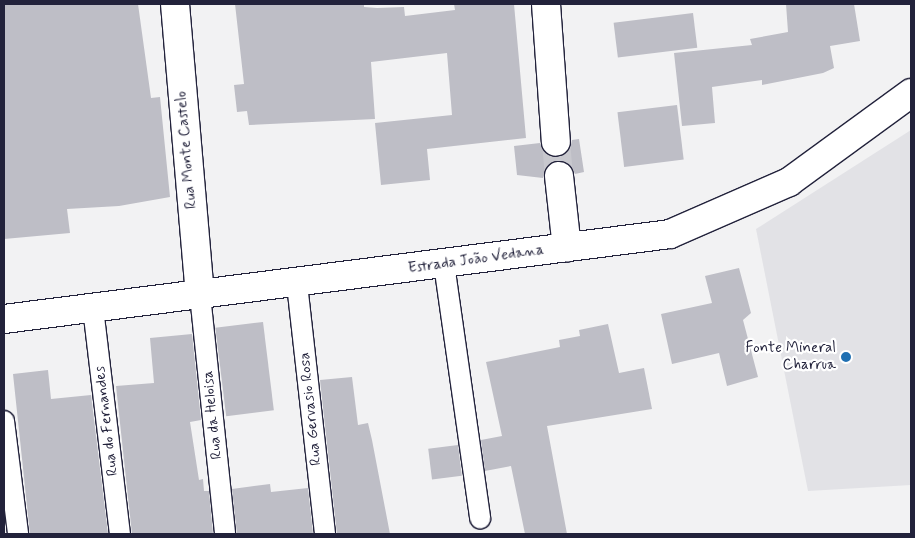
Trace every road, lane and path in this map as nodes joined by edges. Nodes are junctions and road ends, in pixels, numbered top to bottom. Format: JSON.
{"nodes":[{"id":1,"x":175,"y":4,"type":"edge"},
{"id":2,"x":546,"y":4,"type":"edge"},
{"id":3,"x":911,"y":93,"type":"edge"},
{"id":4,"x":556,"y":142,"type":"tunnel mouth"},
{"id":5,"x":559,"y":176,"type":"tunnel mouth"},
{"id":6,"x":567,"y":248,"type":"junction"},
{"id":7,"x":444,"y":264,"type":"junction"},
{"id":8,"x":297,"y":284,"type":"junction"},
{"id":9,"x":200,"y":295,"type":"junction"},
{"id":10,"x":93,"y":308,"type":"junction"},
{"id":11,"x":4,"y":319,"type":"edge"},
{"id":12,"x":4,"y":421,"type":"edge"},
{"id":13,"x":480,"y":518,"type":"dead end"},
{"id":14,"x":18,"y":534,"type":"edge"},
{"id":15,"x":120,"y":534,"type":"edge"},
{"id":16,"x":225,"y":534,"type":"edge"},
{"id":17,"x":324,"y":534,"type":"edge"}],
"edges":[{"from":1,"to":9,"type":"street","name":"Rua Monte Castelo"},
{"from":2,"to":4,"type":"street"},
{"from":3,"to":6,"type":"street","name":"Estrada João Vedana"},
{"from":5,"to":6,"type":"street"},
{"from":6,"to":7,"type":"street","name":"Estrada João Vedana"},
{"from":7,"to":8,"type":"street","name":"Estrada João Vedana"},
{"from":7,"to":13,"type":"lane"},
{"from":8,"to":9,"type":"street","name":"Estrada João Vedana"},
{"from":8,"to":17,"type":"lane","name":"Rua Gervasio Rosa"},
{"from":9,"to":10,"type":"street","name":"Estrada João Vedana"},
{"from":9,"to":16,"type":"lane","name":"Rua da Heloisa"},
{"from":10,"to":11,"type":"street","name":"Estrada João Vedana"},
{"from":10,"to":15,"type":"lane","name":"Rua do Fernandes"},
{"from":12,"to":14,"type":"lane"}]}
